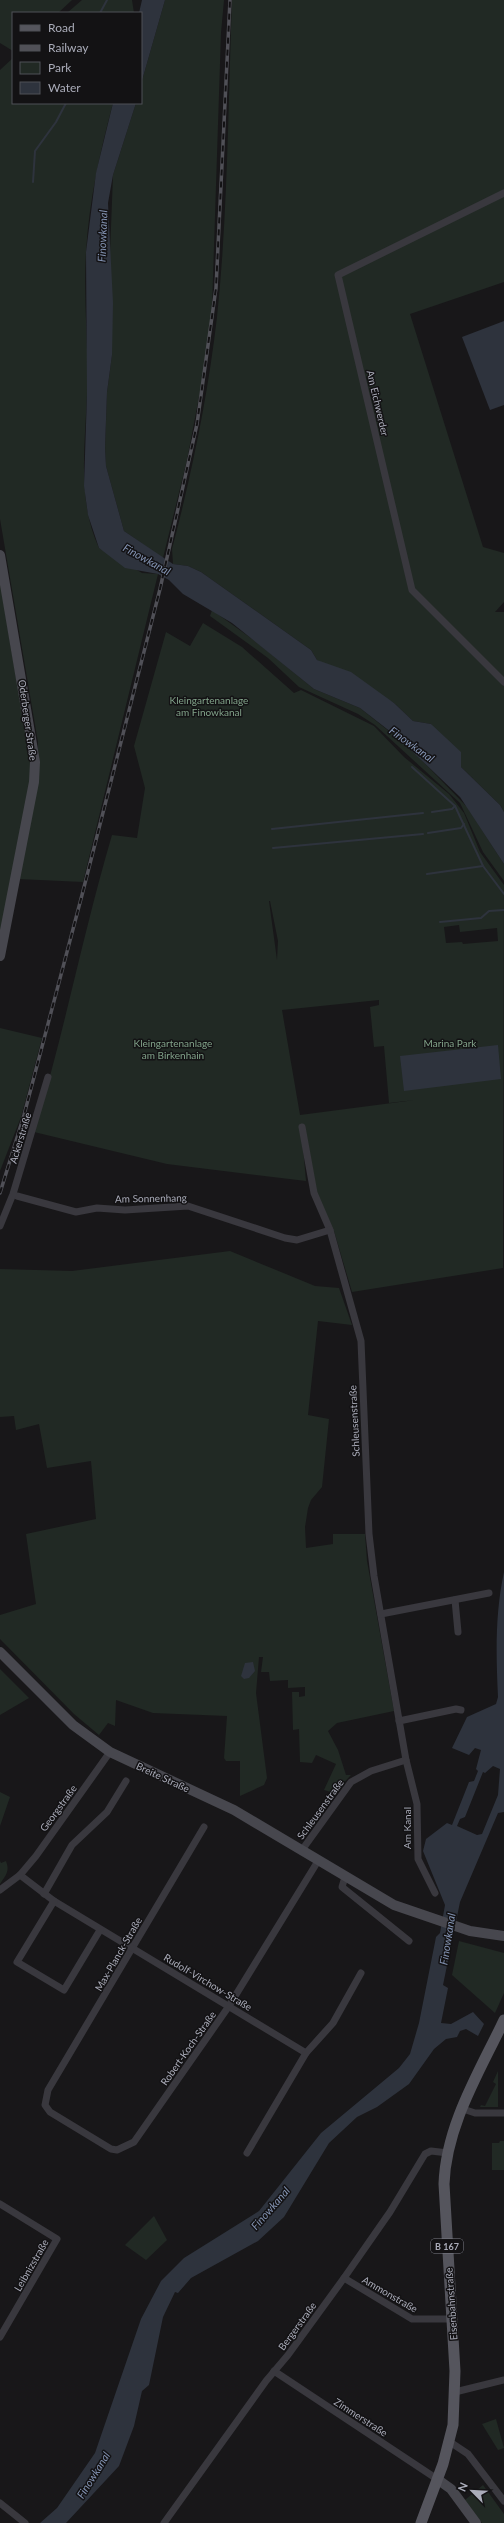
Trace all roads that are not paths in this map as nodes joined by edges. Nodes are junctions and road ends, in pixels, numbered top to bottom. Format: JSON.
{"nodes":[{"id":1,"x":504,"y":193,"type":"edge"},
{"id":2,"x":0,"y":555,"type":"edge"},
{"id":3,"x":504,"y":682,"type":"edge"},
{"id":4,"x":0,"y":956,"type":"edge"},
{"id":5,"x":48,"y":1077,"type":"dead end"},
{"id":6,"x":302,"y":1127,"type":"dead end"},
{"id":7,"x":17,"y":1196,"type":"dead end"},
{"id":8,"x":0,"y":1226,"type":"edge"},
{"id":9,"x":330,"y":1230,"type":"junction"},
{"id":10,"x":490,"y":1593,"type":"dead end"},
{"id":11,"x":455,"y":1600,"type":"junction"},
{"id":12,"x":381,"y":1614,"type":"junction"},
{"id":13,"x":458,"y":1632,"type":"dead end"},
{"id":14,"x":0,"y":1652,"type":"edge"},
{"id":15,"x":461,"y":1710,"type":"dead end"},
{"id":16,"x":399,"y":1721,"type":"junction"},
{"id":17,"x":110,"y":1752,"type":"junction"},
{"id":18,"x":406,"y":1760,"type":"junction"},
{"id":19,"x":126,"y":1781,"type":"dead end"},
{"id":20,"x":204,"y":1827,"type":"dead end"},
{"id":21,"x":302,"y":1850,"type":"junction"},
{"id":22,"x":318,"y":1861,"type":"junction"},
{"id":23,"x":20,"y":1875,"type":"junction"},
{"id":24,"x":345,"y":1877,"type":"junction"},
{"id":25,"x":0,"y":1890,"type":"edge"},
{"id":26,"x":435,"y":1893,"type":"dead end"},
{"id":27,"x":44,"y":1894,"type":"junction"},
{"id":28,"x":54,"y":1901,"type":"junction"},
{"id":29,"x":100,"y":1930,"type":"junction"},
{"id":30,"x":504,"y":1936,"type":"edge"},
{"id":31,"x":409,"y":1942,"type":"dead end"},
{"id":32,"x":133,"y":1949,"type":"junction"},
{"id":33,"x":361,"y":1973,"type":"dead end"},
{"id":34,"x":229,"y":2006,"type":"junction"},
{"id":35,"x":504,"y":2020,"type":"edge"},
{"id":36,"x":306,"y":2053,"type":"junction"},
{"id":37,"x":48,"y":2090,"type":"joint"},
{"id":38,"x":463,"y":2108,"type":"junction"},
{"id":39,"x":504,"y":2113,"type":"edge"},
{"id":40,"x":247,"y":2153,"type":"dead end"},
{"id":41,"x":448,"y":2153,"type":"junction"},
{"id":42,"x":0,"y":2204,"type":"edge"},
{"id":43,"x":344,"y":2278,"type":"junction"},
{"id":44,"x":452,"y":2319,"type":"junction"},
{"id":45,"x":0,"y":2338,"type":"edge"},
{"id":46,"x":274,"y":2371,"type":"junction"},
{"id":47,"x":504,"y":2380,"type":"edge"},
{"id":48,"x":455,"y":2392,"type":"junction"},
{"id":49,"x":450,"y":2442,"type":"junction"},
{"id":50,"x":433,"y":2476,"type":"junction"},
{"id":51,"x":504,"y":2501,"type":"edge"},
{"id":52,"x":0,"y":2503,"type":"edge"},
{"id":53,"x":23,"y":2522,"type":"edge"},
{"id":54,"x":164,"y":2523,"type":"edge"},
{"id":55,"x":420,"y":2523,"type":"edge"},
{"id":56,"x":476,"y":2523,"type":"edge"}],
"edges":[{"from":1,"to":3,"type":"street","name":"Am Eichwerder"},
{"from":2,"to":4,"type":"main road","name":"Oderberger Straße"},
{"from":5,"to":8,"type":"street","name":"Ackerstraße"},
{"from":6,"to":9,"type":"street","name":"Schleusenstraße"},
{"from":7,"to":9,"type":"street","name":"Am Sonnenhang"},
{"from":9,"to":12,"type":"street","name":"Schleusenstraße"},
{"from":10,"to":11,"type":"street"},
{"from":11,"to":12,"type":"street"},
{"from":11,"to":13,"type":"street"},
{"from":12,"to":16,"type":"street","name":"Schleusenstraße"},
{"from":14,"to":17,"type":"main road","name":"Breite Straße"},
{"from":15,"to":16,"type":"street"},
{"from":16,"to":18,"type":"street","name":"Schleusenstraße"},
{"from":17,"to":21,"type":"main road","name":"Breite Straße"},
{"from":17,"to":23,"type":"street","name":"Georgstraße"},
{"from":18,"to":21,"type":"street","name":"Schleusenstraße"},
{"from":18,"to":26,"type":"street","name":"Am Kanal"},
{"from":19,"to":27,"type":"street"},
{"from":20,"to":32,"type":"street","name":"Max-Planck-Straße"},
{"from":21,"to":22,"type":"main road","name":"Breite Straße"},
{"from":22,"to":24,"type":"main road","name":"Breite Straße"},
{"from":22,"to":34,"type":"street","name":"Robert-Koch-Straße"},
{"from":23,"to":25,"type":"street","name":"Georgstraße"},
{"from":23,"to":27,"type":"street","name":"Rudolf-Virchow-Straße"},
{"from":24,"to":30,"type":"main road","name":"Breite Straße"},
{"from":24,"to":31,"type":"street"},
{"from":27,"to":28,"type":"street","name":"Rudolf-Virchow-Straße"},
{"from":28,"to":29,"type":"street","name":"Rudolf-Virchow-Straße"},
{"from":28,"to":29,"type":"street"},
{"from":29,"to":32,"type":"street","name":"Rudolf-Virchow-Straße"},
{"from":32,"to":34,"type":"street","name":"Rudolf-Virchow-Straße"},
{"from":32,"to":37,"type":"street","name":"Max-Planck-Straße"},
{"from":33,"to":36,"type":"street"},
{"from":34,"to":36,"type":"street","name":"Rudolf-Virchow-Straße"},
{"from":34,"to":37,"type":"street","name":"Robert-Koch-Straße"},
{"from":35,"to":38,"type":"main road","name":"Eisenbahnstraße","number":"B 167"},
{"from":36,"to":40,"type":"street"},
{"from":38,"to":39,"type":"street"},
{"from":38,"to":41,"type":"main road","name":"Eisenbahnstraße","number":"B 167"},
{"from":41,"to":43,"type":"street","name":"Bergerstraße"},
{"from":41,"to":44,"type":"main road","name":"Eisenbahnstraße","number":"B 167"},
{"from":42,"to":45,"type":"street","name":"Leibnizstraße"},
{"from":43,"to":44,"type":"street","name":"Ammonstraße"},
{"from":43,"to":46,"type":"street","name":"Bergerstraße"},
{"from":44,"to":48,"type":"main road","name":"Eisenbahnstraße","number":"B 167"},
{"from":46,"to":50,"type":"street","name":"Zimmerstraße"},
{"from":46,"to":54,"type":"street","name":"Bergerstraße"},
{"from":47,"to":48,"type":"street"},
{"from":48,"to":49,"type":"main road","name":"Eisenbahnstraße","number":"B 167"},
{"from":49,"to":50,"type":"main road","name":"Eisenbahnstraße","number":"B 167"},
{"from":49,"to":51,"type":"street"},
{"from":50,"to":55,"type":"main road","name":"Eisenbahnstraße","number":"B 167"},
{"from":50,"to":56,"type":"main road"},
{"from":52,"to":53,"type":"street"}]}
